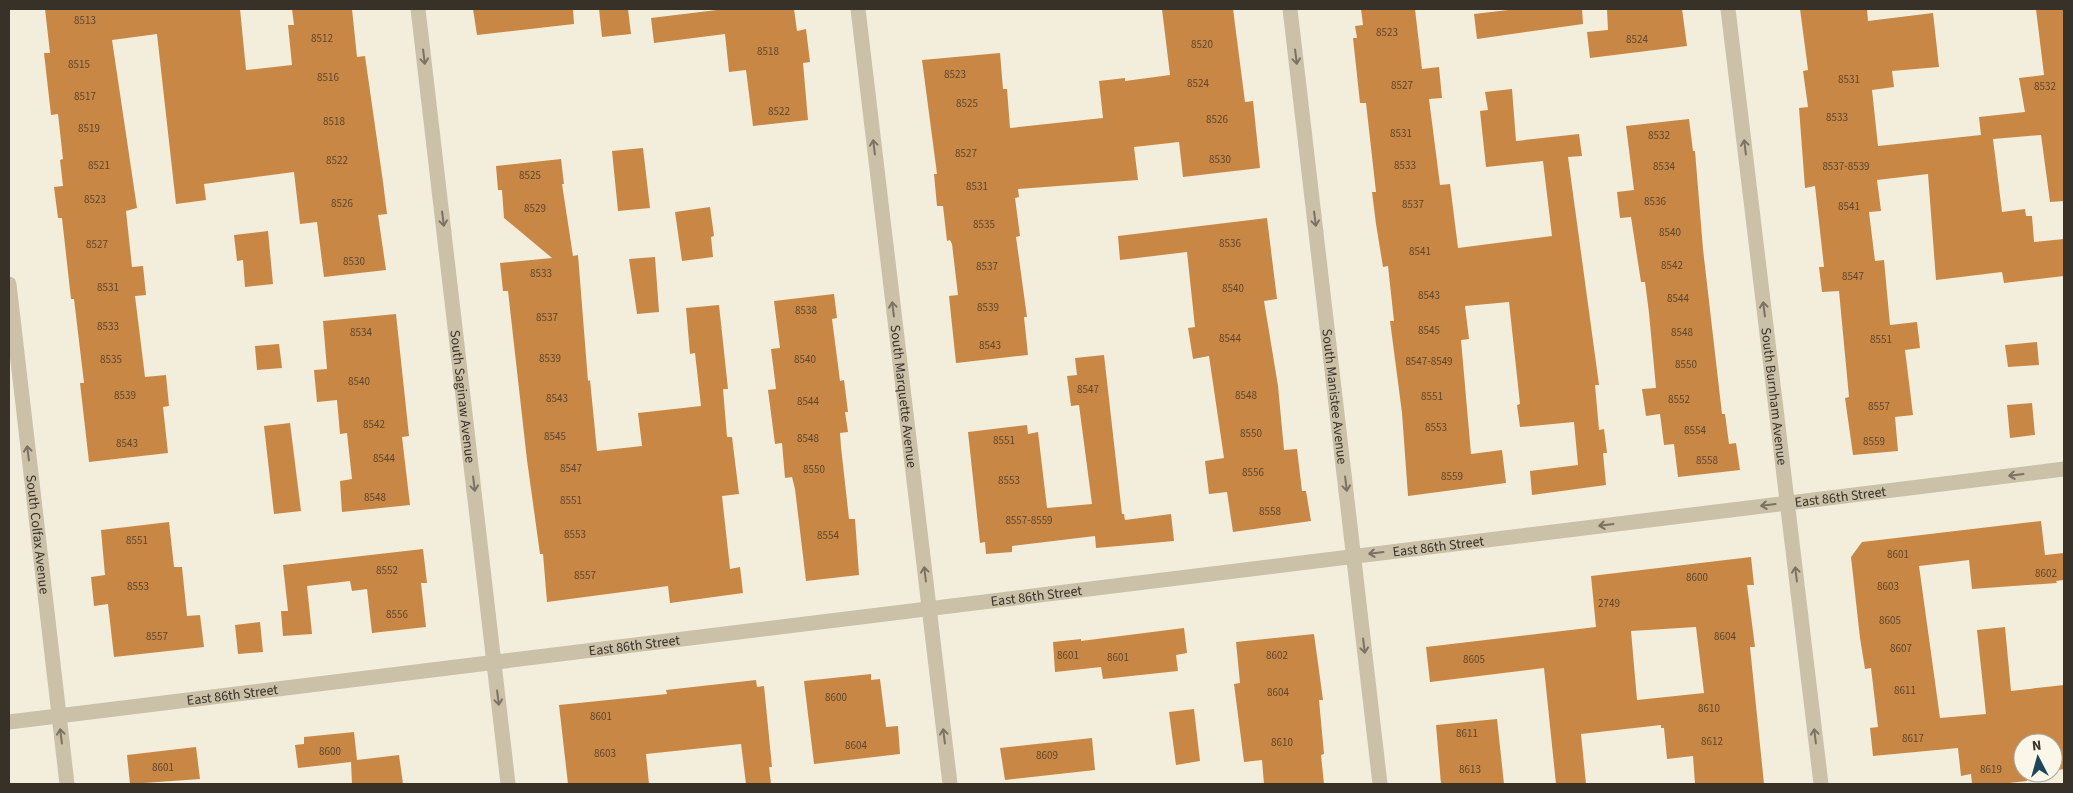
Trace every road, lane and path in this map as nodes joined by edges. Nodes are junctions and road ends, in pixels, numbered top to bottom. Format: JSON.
{"nodes":[{"id":1,"x":418,"y":9,"type":"edge"},
{"id":2,"x":858,"y":9,"type":"edge"},
{"id":3,"x":1290,"y":9,"type":"edge"},
{"id":4,"x":1728,"y":9,"type":"edge"},
{"id":5,"x":9,"y":284,"type":"edge"},
{"id":6,"x":2064,"y":469,"type":"edge"},
{"id":7,"x":1788,"y":503,"type":"junction"},
{"id":8,"x":1354,"y":556,"type":"junction"},
{"id":9,"x":929,"y":608,"type":"junction"},
{"id":10,"x":494,"y":662,"type":"junction"},
{"id":11,"x":59,"y":716,"type":"junction"},
{"id":12,"x":9,"y":722,"type":"edge"},
{"id":13,"x":67,"y":784,"type":"edge"},
{"id":14,"x":508,"y":784,"type":"edge"},
{"id":15,"x":950,"y":784,"type":"edge"},
{"id":16,"x":1380,"y":784,"type":"edge"},
{"id":17,"x":1821,"y":784,"type":"edge"}],
"edges":[{"from":1,"to":10,"type":"street","name":"South Saginaw Avenue","one_way":true},
{"from":9,"to":2,"type":"street","name":"South Marquette Avenue","one_way":true},
{"from":3,"to":8,"type":"street","name":"South Manistee Avenue","one_way":true},
{"from":7,"to":4,"type":"street","name":"South Burnham Avenue","one_way":true},
{"from":11,"to":5,"type":"street","name":"South Colfax Avenue","one_way":true},
{"from":6,"to":7,"type":"street","name":"East 86th Street","one_way":true},
{"from":7,"to":8,"type":"street","name":"East 86th Street","one_way":true},
{"from":17,"to":7,"type":"street","name":"South Burnham Avenue","one_way":true},
{"from":8,"to":9,"type":"street","name":"East 86th Street"},
{"from":8,"to":16,"type":"street","name":"South Manistee Avenue","one_way":true},
{"from":9,"to":10,"type":"street","name":"East 86th Street"},
{"from":15,"to":9,"type":"street","name":"South Marquette Avenue","one_way":true},
{"from":10,"to":11,"type":"street","name":"East 86th Street"},
{"from":10,"to":14,"type":"street","name":"South Saginaw Avenue","one_way":true},
{"from":11,"to":12,"type":"street","name":"East 86th Street"},
{"from":13,"to":11,"type":"street","name":"South Colfax Avenue","one_way":true}]}
